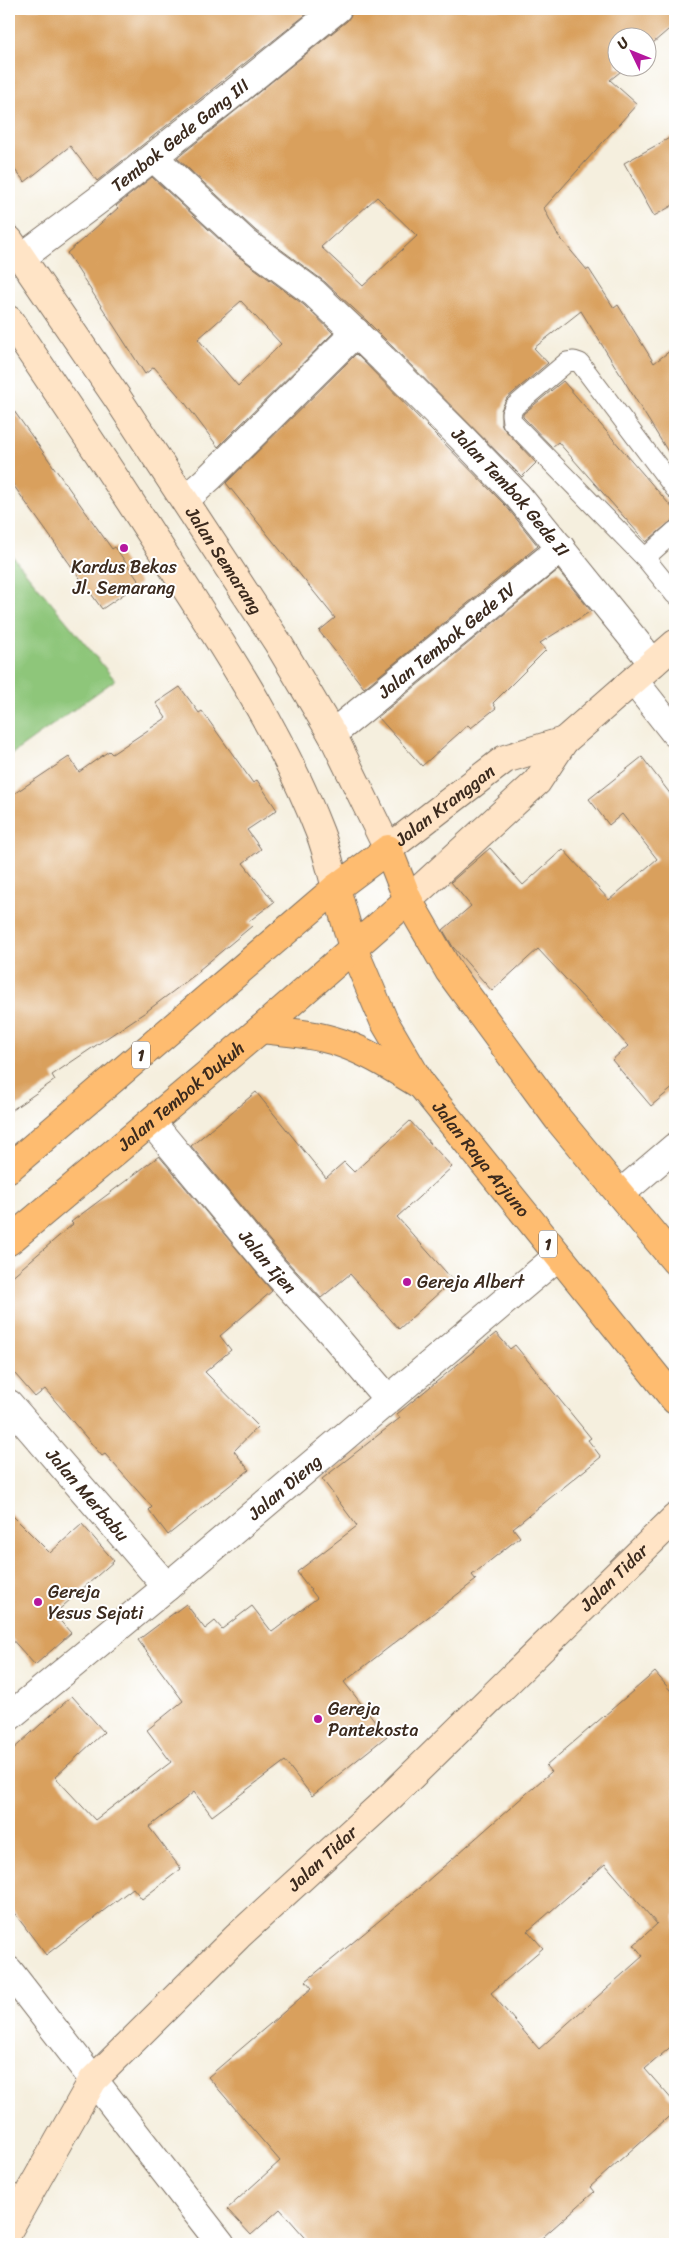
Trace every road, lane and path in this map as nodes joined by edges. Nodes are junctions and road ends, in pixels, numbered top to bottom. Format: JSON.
{"nodes":[{"id":1,"x":337,"y":9,"type":"edge"},
{"id":2,"x":153,"y":157,"type":"junction"},
{"id":3,"x":15,"y":249,"type":"edge"},
{"id":4,"x":9,"y":320,"type":"edge"},
{"id":5,"x":356,"y":332,"type":"junction"},
{"id":6,"x":675,"y":490,"type":"edge"},
{"id":7,"x":185,"y":500,"type":"junction"},
{"id":8,"x":675,"y":531,"type":"edge"},
{"id":9,"x":561,"y":548,"type":"junction"},
{"id":10,"x":645,"y":558,"type":"junction"},
{"id":11,"x":675,"y":595,"type":"edge"},
{"id":12,"x":675,"y":644,"type":"edge"},
{"id":13,"x":653,"y":663,"type":"junction"},
{"id":14,"x":634,"y":681,"type":"junction"},
{"id":15,"x":675,"y":733,"type":"edge"},
{"id":16,"x":332,"y":734,"type":"junction"},
{"id":17,"x":564,"y":741,"type":"junction"},
{"id":18,"x":388,"y":848,"type":"junction"},
{"id":19,"x":336,"y":888,"type":"junction"},
{"id":20,"x":408,"y":900,"type":"junction"},
{"id":21,"x":353,"y":948,"type":"junction"},
{"id":22,"x":262,"y":1029,"type":"junction"},
{"id":23,"x":422,"y":1086,"type":"junction"},
{"id":24,"x":151,"y":1122,"type":"junction"},
{"id":25,"x":675,"y":1147,"type":"edge"},
{"id":26,"x":9,"y":1168,"type":"edge"},
{"id":27,"x":620,"y":1194,"type":"junction"},
{"id":28,"x":9,"y":1242,"type":"edge"},
{"id":29,"x":558,"y":1256,"type":"junction"},
{"id":30,"x":675,"y":1261,"type":"edge"},
{"id":31,"x":388,"y":1399,"type":"junction"},
{"id":32,"x":675,"y":1400,"type":"edge"},
{"id":33,"x":9,"y":1404,"type":"edge"},
{"id":34,"x":675,"y":1518,"type":"edge"},
{"id":35,"x":167,"y":1587,"type":"junction"},
{"id":36,"x":9,"y":1717,"type":"edge"},
{"id":37,"x":9,"y":1971,"type":"edge"},
{"id":38,"x":93,"y":2080,"type":"junction"},
{"id":39,"x":9,"y":2229,"type":"edge"},
{"id":40,"x":221,"y":2244,"type":"edge"}],
"edges":[{"from":1,"to":2,"type":"street","name":"Tembok Gede Gang III"},
{"from":2,"to":3,"type":"street","name":"Tembok Gede Gang III"},
{"from":2,"to":5,"type":"street","name":"Jalan Tembok Gede II"},
{"from":3,"to":7,"type":"street","name":"Jalan Semarang"},
{"from":4,"to":19,"type":"street"},
{"from":5,"to":7,"type":"street"},
{"from":5,"to":9,"type":"street","name":"Jalan Tembok Gede II"},
{"from":6,"to":10,"type":"lane"},
{"from":7,"to":16,"type":"street","name":"Jalan Semarang"},
{"from":8,"to":10,"type":"lane"},
{"from":9,"to":13,"type":"street","name":"Jalan Tembok Gede II"},
{"from":9,"to":16,"type":"street","name":"Jalan Tembok Gede IV"},
{"from":10,"to":11,"type":"lane"},
{"from":12,"to":13,"type":"street","name":"Jalan Kranggan"},
{"from":13,"to":14,"type":"street","name":"Jalan Kranggan"},
{"from":14,"to":15,"type":"street"},
{"from":14,"to":17,"type":"street","name":"Jalan Kranggan"},
{"from":16,"to":18,"type":"street","name":"Jalan Semarang"},
{"from":17,"to":18,"type":"street","name":"Jalan Kranggan"},
{"from":17,"to":20,"type":"street","name":"Jalan Kranggan"},
{"from":18,"to":19,"type":"highway","name":"Jalan Kranggan","number":"1"},
{"from":18,"to":20,"type":"highway","name":"Jalan Semarang"},
{"from":19,"to":21,"type":"highway"},
{"from":19,"to":26,"type":"highway","number":"1"},
{"from":20,"to":21,"type":"highway","name":"Jalan Tembok Dukuh"},
{"from":20,"to":27,"type":"highway"},
{"from":21,"to":22,"type":"highway","name":"Jalan Tembok Dukuh"},
{"from":21,"to":23,"type":"highway","name":"Jalan Raya Arjuno","number":"1"},
{"from":22,"to":23,"type":"highway"},
{"from":22,"to":24,"type":"highway","name":"Jalan Tembok Dukuh"},
{"from":23,"to":29,"type":"highway","name":"Jalan Raya Arjuno","number":"1"},
{"from":24,"to":28,"type":"highway","name":"Jalan Tembok Dukuh"},
{"from":24,"to":31,"type":"street","name":"Jalan Ijen"},
{"from":25,"to":27,"type":"street"},
{"from":27,"to":30,"type":"highway"},
{"from":29,"to":31,"type":"street","name":"Jalan Dieng"},
{"from":29,"to":32,"type":"highway","name":"Jalan Raya Arjuno","number":"1"},
{"from":31,"to":35,"type":"street","name":"Jalan Dieng"},
{"from":33,"to":35,"type":"street","name":"Jalan Merbabu"},
{"from":34,"to":38,"type":"street","name":"Jalan Tidar"},
{"from":35,"to":36,"type":"street","name":"Jalan Dieng"},
{"from":37,"to":38,"type":"street"},
{"from":38,"to":39,"type":"street","name":"Jalan Tidar"},
{"from":38,"to":40,"type":"street"}]}
